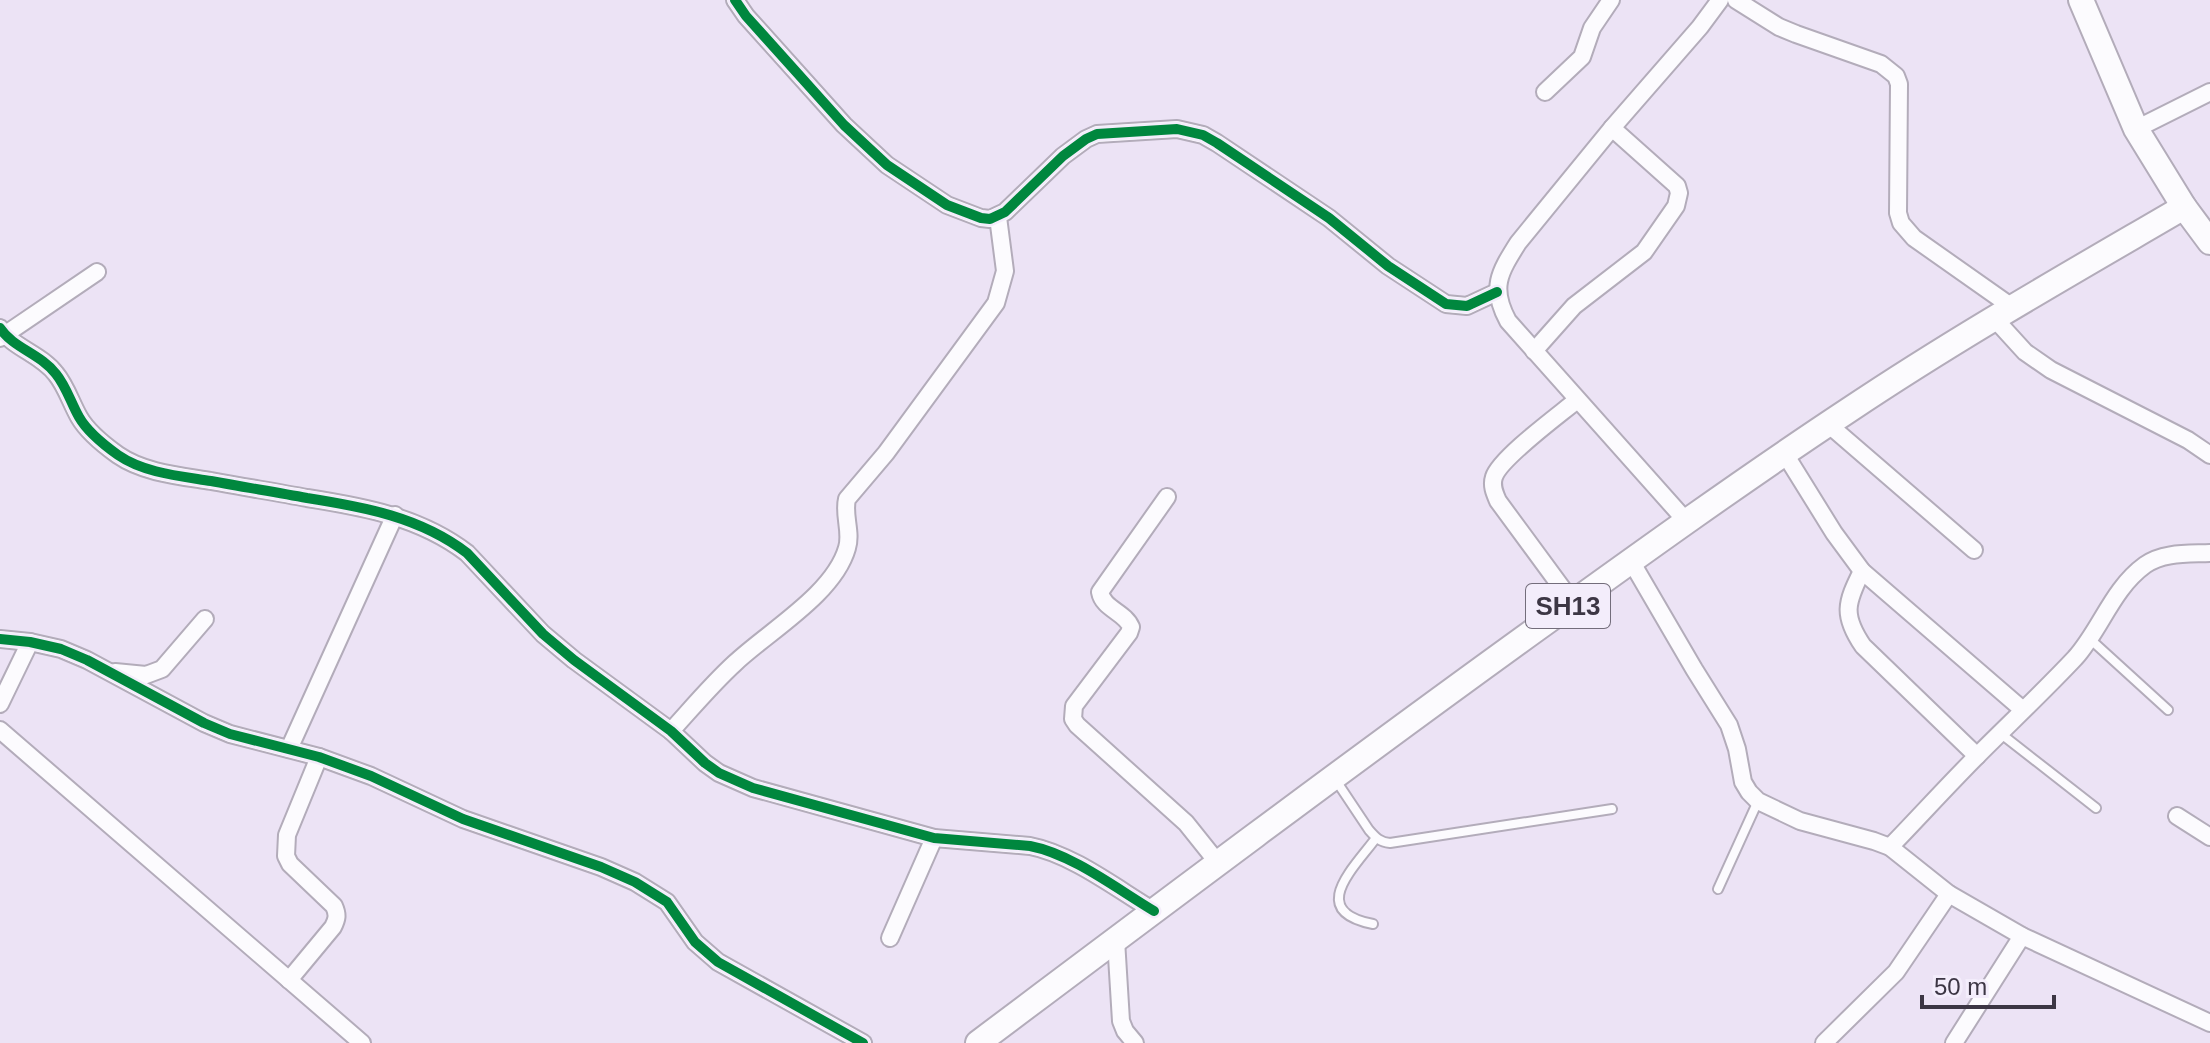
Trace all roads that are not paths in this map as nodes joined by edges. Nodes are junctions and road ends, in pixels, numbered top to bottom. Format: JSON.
{"nodes":[{"id":1,"x":735,"y":0,"type":"edge"},
{"id":2,"x":1611,"y":0,"type":"edge"},
{"id":3,"x":1720,"y":0,"type":"edge"},
{"id":4,"x":1736,"y":0,"type":"edge"},
{"id":5,"x":2081,"y":0,"type":"edge"},
{"id":6,"x":1545,"y":92,"type":"dead end"},
{"id":7,"x":2210,"y":92,"type":"edge"},
{"id":8,"x":1612,"y":128,"type":"junction"},
{"id":9,"x":2136,"y":129,"type":"junction"},
{"id":10,"x":2184,"y":207,"type":"junction"},
{"id":11,"x":998,"y":217,"type":"junction"},
{"id":12,"x":2210,"y":242,"type":"edge"},
{"id":13,"x":97,"y":272,"type":"dead end"},
{"id":14,"x":1497,"y":292,"type":"junction"},
{"id":15,"x":2003,"y":312,"type":"junction"},
{"id":16,"x":2,"y":334,"type":"edge"},
{"id":17,"x":1534,"y":351,"type":"junction"},
{"id":18,"x":1577,"y":400,"type":"junction"},
{"id":19,"x":1828,"y":424,"type":"junction"},
{"id":20,"x":1785,"y":454,"type":"junction"},
{"id":21,"x":2210,"y":455,"type":"edge"},
{"id":22,"x":1167,"y":497,"type":"dead end"},
{"id":23,"x":395,"y":515,"type":"junction"},
{"id":24,"x":1687,"y":522,"type":"junction"},
{"id":25,"x":1974,"y":550,"type":"dead end"},
{"id":26,"x":2210,"y":553,"type":"edge"},
{"id":27,"x":1631,"y":561,"type":"junction"},
{"id":28,"x":1862,"y":571,"type":"junction"},
{"id":29,"x":1573,"y":603,"type":"junction"},
{"id":30,"x":205,"y":619,"type":"dead end"},
{"id":31,"x":0,"y":639,"type":"edge"},
{"id":32,"x":2090,"y":639,"type":"junction"},
{"id":33,"x":30,"y":642,"type":"junction"},
{"id":34,"x":108,"y":672,"type":"junction"},
{"id":35,"x":0,"y":704,"type":"edge"},
{"id":36,"x":2023,"y":710,"type":"junction"},
{"id":37,"x":2168,"y":710,"type":"dead end"},
{"id":38,"x":0,"y":730,"type":"edge"},
{"id":39,"x":671,"y":731,"type":"junction"},
{"id":40,"x":2000,"y":733,"type":"junction"},
{"id":41,"x":289,"y":749,"type":"junction"},
{"id":42,"x":1977,"y":756,"type":"junction"},
{"id":43,"x":319,"y":757,"type":"junction"},
{"id":44,"x":1333,"y":776,"type":"junction"},
{"id":45,"x":1758,"y":801,"type":"junction"},
{"id":46,"x":2096,"y":808,"type":"dead end"},
{"id":47,"x":1612,"y":809,"type":"dead end"},
{"id":48,"x":2177,"y":816,"type":"dead end"},
{"id":49,"x":2210,"y":837,"type":"edge"},
{"id":50,"x":934,"y":838,"type":"junction"},
{"id":51,"x":1376,"y":838,"type":"junction"},
{"id":52,"x":1890,"y":847,"type":"junction"},
{"id":53,"x":1218,"y":863,"type":"junction"},
{"id":54,"x":1718,"y":889,"type":"dead end"},
{"id":55,"x":1949,"y":894,"type":"junction"},
{"id":56,"x":1154,"y":911,"type":"junction"},
{"id":57,"x":1373,"y":924,"type":"dead end"},
{"id":58,"x":2022,"y":936,"type":"junction"},
{"id":59,"x":890,"y":938,"type":"dead end"},
{"id":60,"x":1116,"y":940,"type":"junction"},
{"id":61,"x":289,"y":980,"type":"junction"},
{"id":62,"x":2210,"y":1023,"type":"edge"},
{"id":63,"x":362,"y":1043,"type":"edge"},
{"id":64,"x":863,"y":1043,"type":"edge"},
{"id":65,"x":978,"y":1043,"type":"edge"},
{"id":66,"x":1135,"y":1043,"type":"edge"},
{"id":67,"x":1824,"y":1043,"type":"edge"},
{"id":68,"x":1954,"y":1043,"type":"edge"}],
"edges":[{"from":1,"to":11,"type":"street"},
{"from":2,"to":6,"type":"street"},
{"from":3,"to":8,"type":"street"},
{"from":4,"to":15,"type":"street"},
{"from":5,"to":9,"type":"main road"},
{"from":7,"to":9,"type":"street"},
{"from":8,"to":14,"type":"street"},
{"from":8,"to":17,"type":"street"},
{"from":9,"to":10,"type":"main road"},
{"from":10,"to":12,"type":"main road"},
{"from":10,"to":15,"type":"main road","number":"SH13"},
{"from":11,"to":14,"type":"street"},
{"from":11,"to":39,"type":"street"},
{"from":13,"to":16,"type":"street"},
{"from":14,"to":17,"type":"street"},
{"from":15,"to":19,"type":"main road","number":"SH13"},
{"from":15,"to":21,"type":"street"},
{"from":16,"to":23,"type":"street"},
{"from":17,"to":18,"type":"street"},
{"from":18,"to":24,"type":"street"},
{"from":18,"to":29,"type":"street"},
{"from":19,"to":20,"type":"main road","number":"SH13"},
{"from":19,"to":25,"type":"street"},
{"from":20,"to":24,"type":"main road","number":"SH13"},
{"from":20,"to":28,"type":"street"},
{"from":22,"to":53,"type":"street"},
{"from":23,"to":39,"type":"street"},
{"from":23,"to":41,"type":"street"},
{"from":24,"to":27,"type":"main road","number":"SH13"},
{"from":26,"to":32,"type":"street"},
{"from":27,"to":29,"type":"main road","number":"SH13"},
{"from":27,"to":45,"type":"street"},
{"from":28,"to":36,"type":"street"},
{"from":28,"to":42,"type":"street"},
{"from":29,"to":44,"type":"main road","number":"SH13"},
{"from":30,"to":34,"type":"street"},
{"from":31,"to":33,"type":"street"},
{"from":32,"to":36,"type":"street"},
{"from":32,"to":37,"type":"lane"},
{"from":33,"to":34,"type":"street"},
{"from":33,"to":35,"type":"street"},
{"from":34,"to":41,"type":"street"},
{"from":36,"to":40,"type":"street"},
{"from":38,"to":61,"type":"street"},
{"from":39,"to":50,"type":"street"},
{"from":40,"to":42,"type":"street"},
{"from":40,"to":46,"type":"lane"},
{"from":41,"to":43,"type":"street"},
{"from":42,"to":52,"type":"street"},
{"from":43,"to":61,"type":"street"},
{"from":43,"to":64,"type":"street"},
{"from":44,"to":51,"type":"lane"},
{"from":44,"to":53,"type":"main road","number":"SH13"},
{"from":45,"to":52,"type":"street"},
{"from":45,"to":54,"type":"lane"},
{"from":47,"to":51,"type":"lane"},
{"from":48,"to":49,"type":"street"},
{"from":50,"to":56,"type":"street"},
{"from":50,"to":59,"type":"street"},
{"from":51,"to":57,"type":"lane"},
{"from":52,"to":55,"type":"street"},
{"from":53,"to":56,"type":"main road","number":"SH13"},
{"from":55,"to":58,"type":"street"},
{"from":55,"to":67,"type":"street"},
{"from":56,"to":60,"type":"main road","number":"SH13"},
{"from":58,"to":62,"type":"street"},
{"from":58,"to":68,"type":"street"},
{"from":60,"to":65,"type":"main road","number":"SH13"},
{"from":60,"to":66,"type":"street"},
{"from":61,"to":63,"type":"street"}]}
